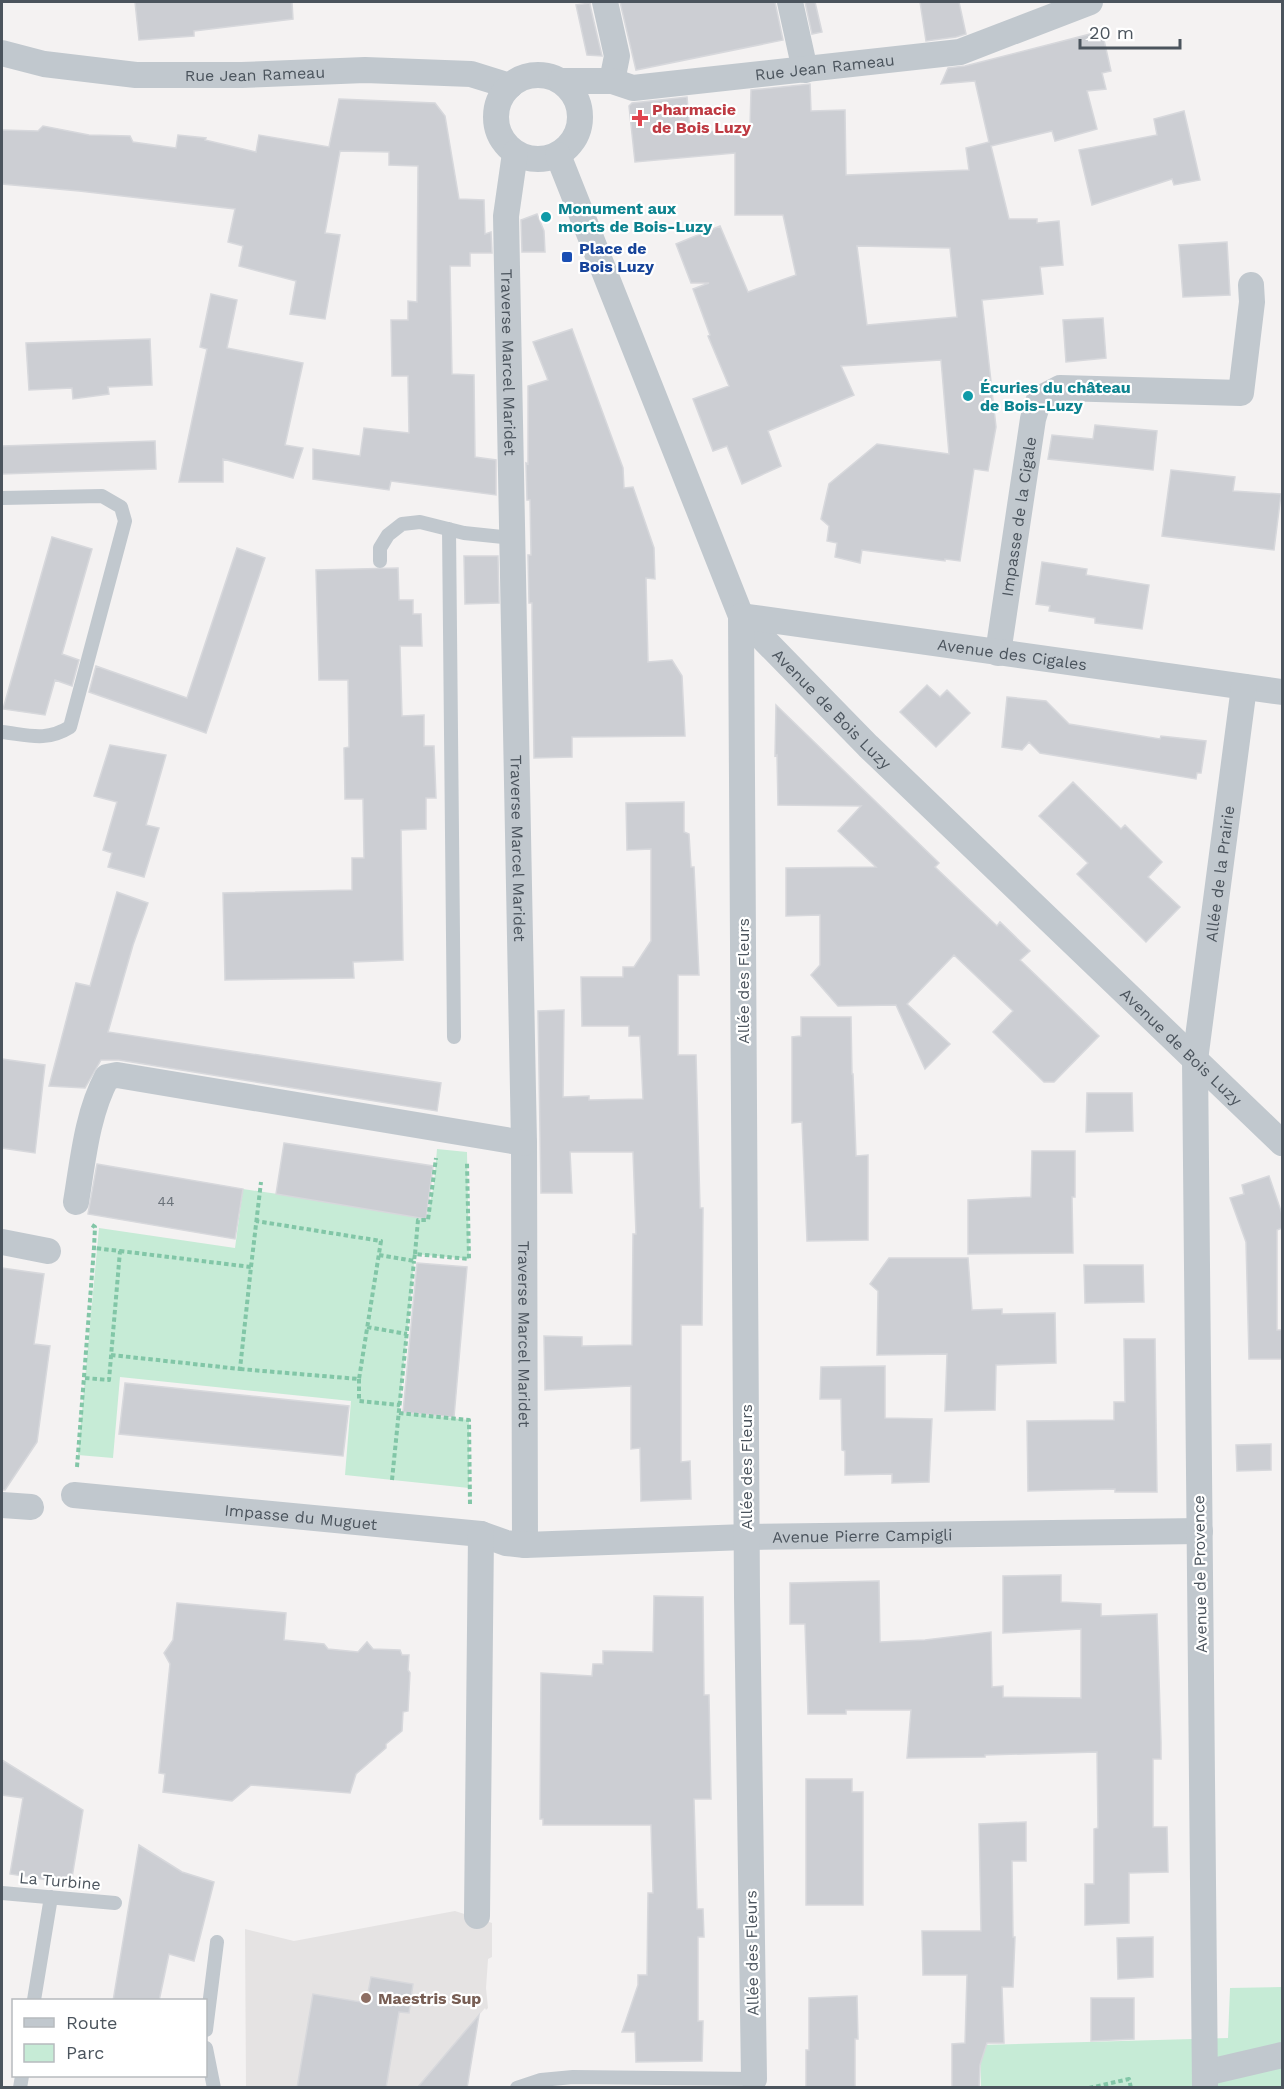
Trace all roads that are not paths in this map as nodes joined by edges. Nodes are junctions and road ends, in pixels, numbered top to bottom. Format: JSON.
{"nodes":[{"id":1,"x":605,"y":2,"type":"edge"},
{"id":2,"x":790,"y":2,"type":"edge"},
{"id":3,"x":1083,"y":3,"type":"edge"},
{"id":4,"x":2,"y":53,"type":"edge"},
{"id":5,"x":805,"y":70,"type":"junction"},
{"id":6,"x":561,"y":81,"type":"junction"},
{"id":7,"x":612,"y":81,"type":"junction"},
{"id":8,"x":510,"y":86,"type":"junction"},
{"id":9,"x":515,"y":153,"type":"junction"},
{"id":10,"x":558,"y":155,"type":"junction"},
{"id":11,"x":1251,"y":285,"type":"dead end"},
{"id":12,"x":2,"y":498,"type":"edge"},
{"id":13,"x":449,"y":530,"type":"junction"},
{"id":14,"x":513,"y":538,"type":"junction"},
{"id":15,"x":380,"y":561,"type":"dead end"},
{"id":16,"x":741,"y":616,"type":"junction"},
{"id":17,"x":998,"y":653,"type":"junction"},
{"id":18,"x":1244,"y":687,"type":"junction"},
{"id":19,"x":1282,"y":692,"type":"edge"},
{"id":20,"x":2,"y":732,"type":"edge"},
{"id":21,"x":454,"y":1037,"type":"dead end"},
{"id":22,"x":1195,"y":1060,"type":"junction"},
{"id":23,"x":524,"y":1143,"type":"junction"},
{"id":24,"x":1282,"y":1143,"type":"edge"},
{"id":25,"x":76,"y":1202,"type":"road end"},
{"id":26,"x":2,"y":1242,"type":"edge"},
{"id":27,"x":48,"y":1251,"type":"dead end"},
{"id":28,"x":74,"y":1495,"type":"road end"},
{"id":29,"x":2,"y":1505,"type":"edge"},
{"id":30,"x":31,"y":1507,"type":"dead end"},
{"id":31,"x":1200,"y":1531,"type":"junction"},
{"id":32,"x":476,"y":1534,"type":"junction"},
{"id":33,"x":746,"y":1537,"type":"junction"},
{"id":34,"x":525,"y":1545,"type":"junction"},
{"id":35,"x":2,"y":1893,"type":"edge"},
{"id":36,"x":51,"y":1898,"type":"junction"},
{"id":37,"x":115,"y":1903,"type":"dead end"},
{"id":38,"x":477,"y":1916,"type":"dead end"},
{"id":39,"x":218,"y":1942,"type":"dead end"},
{"id":40,"x":34,"y":1999,"type":"edge"},
{"id":41,"x":207,"y":2023,"type":"edge"},
{"id":42,"x":207,"y":2053,"type":"edge"},
{"id":43,"x":1282,"y":2055,"type":"edge"},
{"id":44,"x":754,"y":2079,"type":"joint"},
{"id":45,"x":1205,"y":2080,"type":"edge"},
{"id":46,"x":214,"y":2088,"type":"edge"},
{"id":47,"x":517,"y":2088,"type":"edge"}],
"edges":[{"from":1,"to":7,"type":"street"},
{"from":2,"to":5,"type":"street"},
{"from":3,"to":5,"type":"street","name":"Rue Jean Rameau"},
{"from":4,"to":8,"type":"street","name":"Rue Jean Rameau"},
{"from":5,"to":7,"type":"street","name":"Rue Jean Rameau"},
{"from":6,"to":7,"type":"street","name":"Rue Jean Rameau"},
{"from":6,"to":8,"type":"street"},
{"from":6,"to":10,"type":"street"},
{"from":8,"to":9,"type":"street"},
{"from":9,"to":10,"type":"street"},
{"from":9,"to":14,"type":"street","name":"Traverse Marcel Maridet"},
{"from":10,"to":16,"type":"street","name":"Avenue de Bois Luzy"},
{"from":11,"to":17,"type":"street","name":"Impasse de la Cigale"},
{"from":12,"to":20,"type":"lane"},
{"from":13,"to":14,"type":"lane"},
{"from":13,"to":15,"type":"lane"},
{"from":13,"to":21,"type":"lane"},
{"from":14,"to":23,"type":"street","name":"Traverse Marcel Maridet"},
{"from":16,"to":17,"type":"street","name":"Avenue des Cigales"},
{"from":16,"to":22,"type":"street","name":"Avenue de Bois Luzy"},
{"from":16,"to":33,"type":"street","name":"Allée des Fleurs"},
{"from":17,"to":18,"type":"street","name":"Avenue des Cigales"},
{"from":18,"to":19,"type":"street","name":"Avenue des Cigales"},
{"from":18,"to":22,"type":"street","name":"Allée de la Prairie"},
{"from":22,"to":24,"type":"street","name":"Avenue de Bois Luzy"},
{"from":22,"to":31,"type":"street","name":"Avenue de Provence"},
{"from":23,"to":25,"type":"street"},
{"from":23,"to":34,"type":"street","name":"Traverse Marcel Maridet"},
{"from":26,"to":27,"type":"street"},
{"from":28,"to":32,"type":"street","name":"Impasse du Muguet"},
{"from":29,"to":30,"type":"street"},
{"from":31,"to":33,"type":"street","name":"Avenue Pierre Campigli"},
{"from":31,"to":45,"type":"street","name":"Avenue de Provence"},
{"from":32,"to":34,"type":"street","name":"Impasse du Muguet"},
{"from":32,"to":38,"type":"street"},
{"from":33,"to":34,"type":"street","name":"Avenue Pierre Campigli"},
{"from":33,"to":44,"type":"street","name":"Allée des Fleurs"},
{"from":35,"to":36,"type":"lane","name":"La Turbine"},
{"from":36,"to":37,"type":"lane","name":"La Turbine"},
{"from":36,"to":40,"type":"lane"},
{"from":39,"to":41,"type":"lane"},
{"from":42,"to":46,"type":"lane"},
{"from":43,"to":45,"type":"street"},
{"from":44,"to":47,"type":"lane","name":"Allée des Fleurs"}]}
